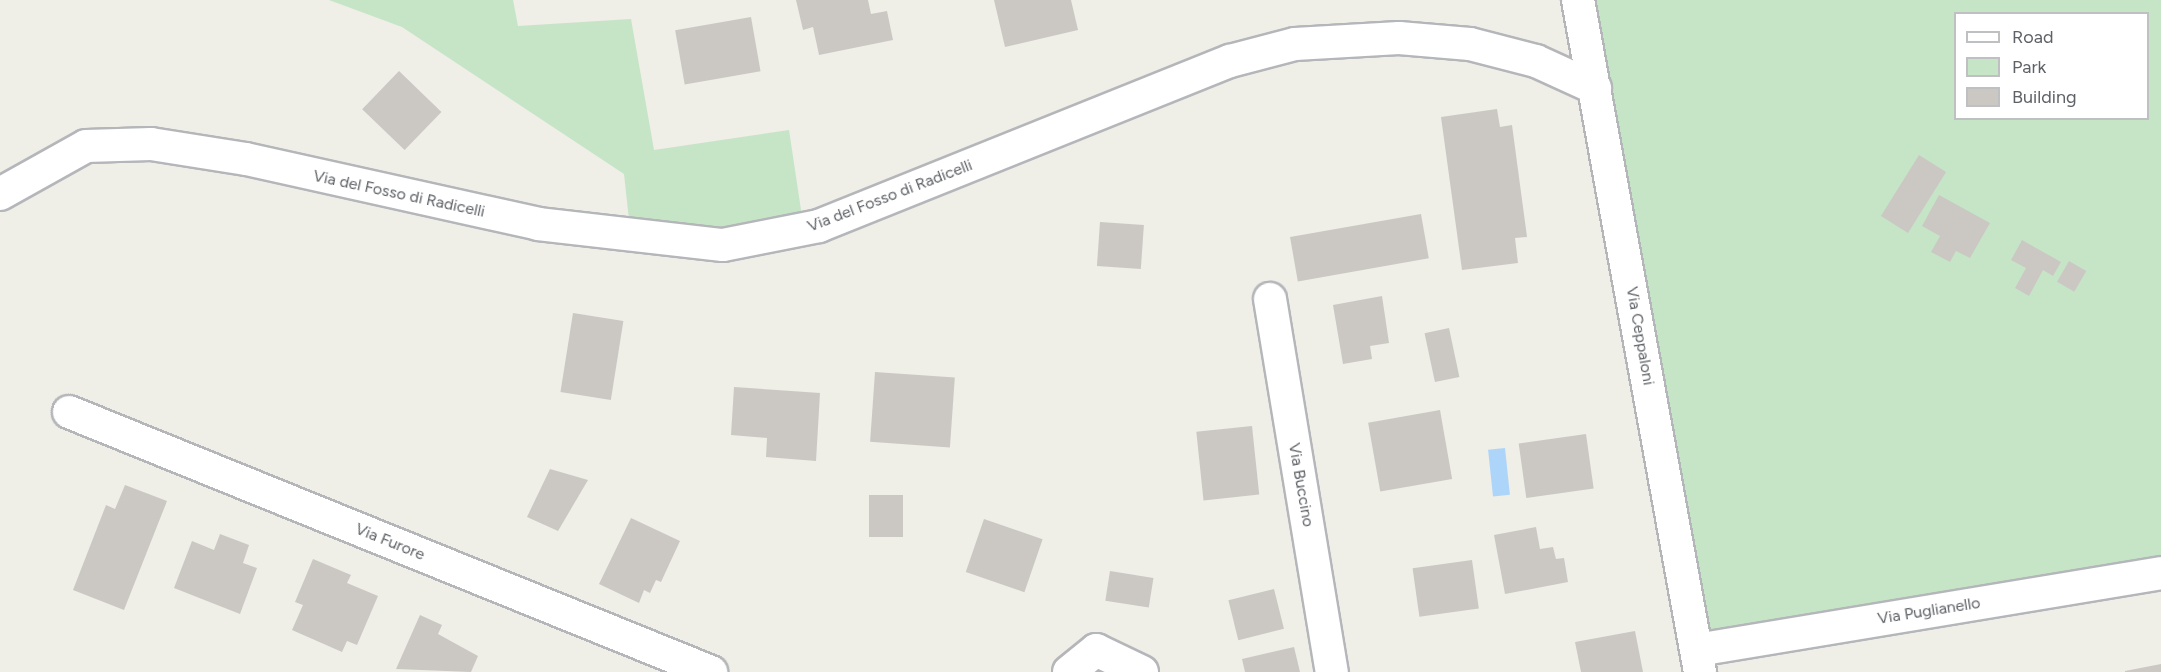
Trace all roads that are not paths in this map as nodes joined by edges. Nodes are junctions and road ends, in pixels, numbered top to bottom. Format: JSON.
{"nodes":[{"id":1,"x":1578,"y":0,"type":"edge"},
{"id":2,"x":1595,"y":88,"type":"junction"},
{"id":3,"x":0,"y":194,"type":"edge"},
{"id":4,"x":1270,"y":299,"type":"dead end"},
{"id":5,"x":69,"y":412,"type":"dead end"},
{"id":6,"x":2161,"y":573,"type":"edge"},
{"id":7,"x":1698,"y":661,"type":"edge"},
{"id":8,"x":711,"y":672,"type":"edge"},
{"id":9,"x":1069,"y":672,"type":"edge"},
{"id":10,"x":1142,"y":672,"type":"edge"},
{"id":11,"x":1332,"y":672,"type":"edge"}],
"edges":[{"from":1,"to":2,"type":"street","name":"Via Ceppaloni"},
{"from":2,"to":3,"type":"street","name":"Via del Fosso di Radicelli"},
{"from":2,"to":7,"type":"street","name":"Via Ceppaloni"},
{"from":4,"to":11,"type":"street","name":"Via Buccino"},
{"from":5,"to":8,"type":"street","name":"Via Furore"},
{"from":6,"to":7,"type":"street","name":"Via Puglianello"},
{"from":9,"to":10,"type":"street"}]}
